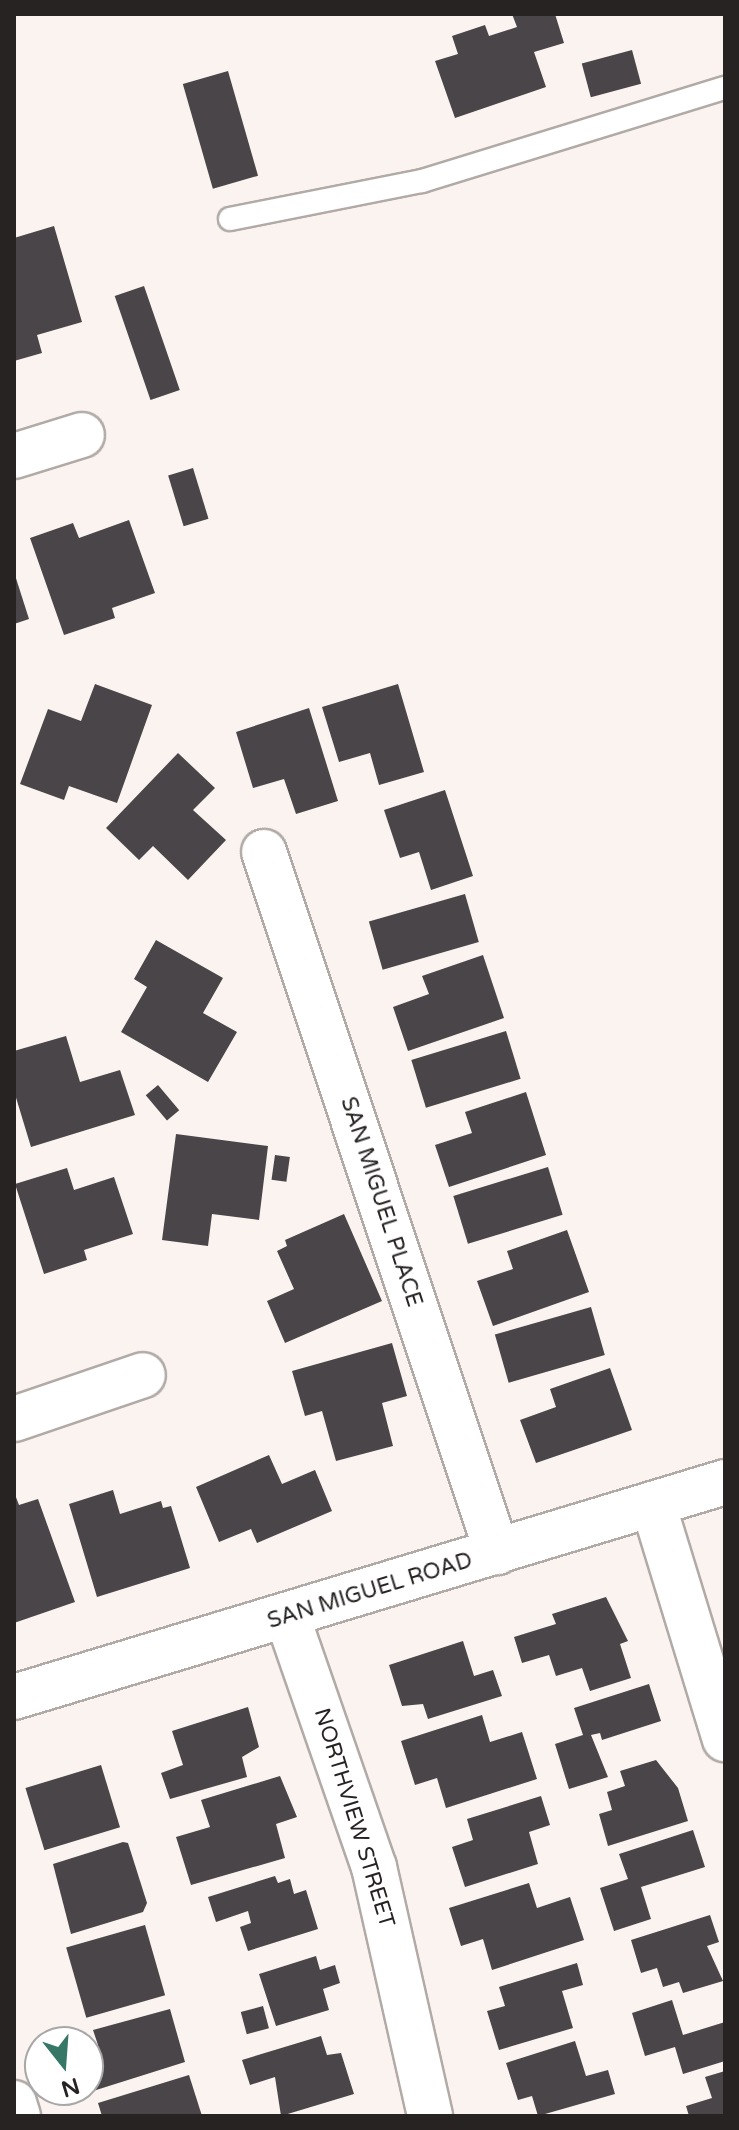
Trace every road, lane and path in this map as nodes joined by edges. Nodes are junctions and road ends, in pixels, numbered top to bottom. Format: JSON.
{"nodes":[{"id":1,"x":725,"y":88,"type":"edge"},
{"id":2,"x":230,"y":219,"type":"dead end"},
{"id":3,"x":82,"y":435,"type":"dead end"},
{"id":4,"x":14,"y":456,"type":"edge"},
{"id":5,"x":264,"y":852,"type":"dead end"},
{"id":6,"x":143,"y":1375,"type":"dead end"},
{"id":7,"x":14,"y":1419,"type":"edge"},
{"id":8,"x":725,"y":1482,"type":"edge"},
{"id":9,"x":653,"y":1504,"type":"junction"},
{"id":10,"x":497,"y":1552,"type":"junction"},
{"id":11,"x":287,"y":1616,"type":"junction"},
{"id":12,"x":14,"y":1697,"type":"edge"},
{"id":13,"x":725,"y":1739,"type":"edge"},
{"id":14,"x":14,"y":2103,"type":"edge"},
{"id":15,"x":18,"y":2116,"type":"edge"},
{"id":16,"x":430,"y":2116,"type":"edge"}],
"edges":[{"from":1,"to":2,"type":"lane"},
{"from":3,"to":4,"type":"street"},
{"from":5,"to":10,"type":"street","name":"SAN MIGUEL PLACE"},
{"from":6,"to":7,"type":"street"},
{"from":8,"to":9,"type":"street","name":"SAN MIGUEL ROAD"},
{"from":9,"to":10,"type":"street","name":"SAN MIGUEL ROAD"},
{"from":9,"to":13,"type":"street"},
{"from":10,"to":11,"type":"street","name":"SAN MIGUEL ROAD"},
{"from":11,"to":12,"type":"street","name":"SAN MIGUEL ROAD"},
{"from":11,"to":16,"type":"street","name":"NORTHVIEW STREET"},
{"from":14,"to":15,"type":"street"}]}
